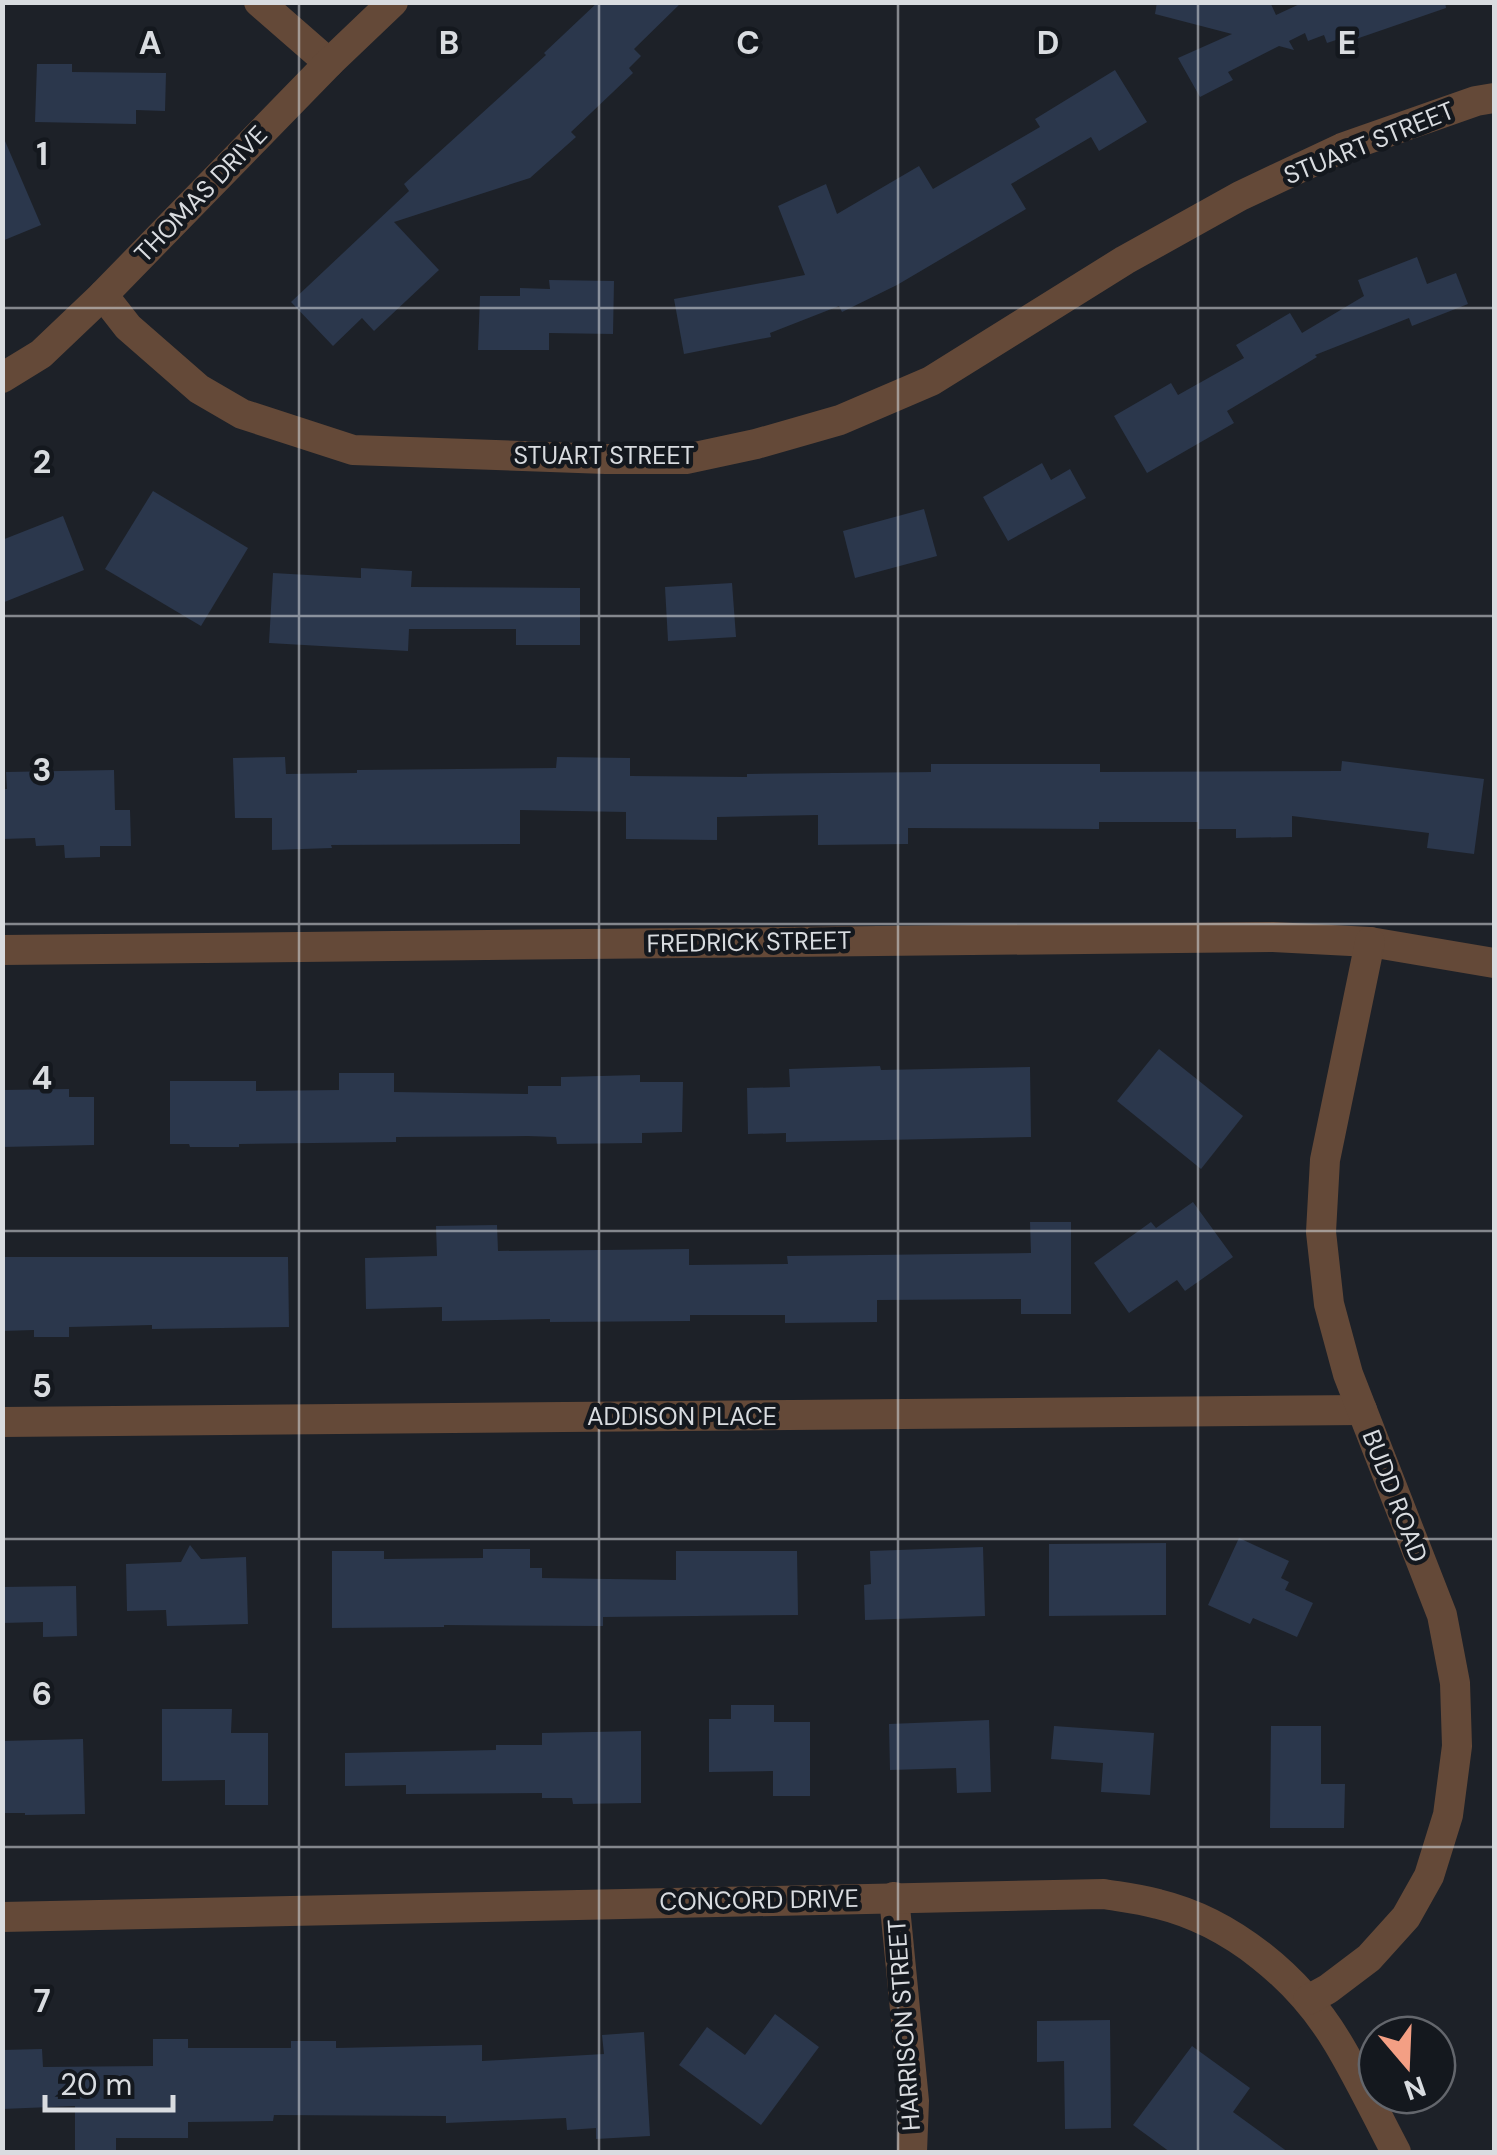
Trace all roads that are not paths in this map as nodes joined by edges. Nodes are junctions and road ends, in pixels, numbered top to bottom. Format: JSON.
{"nodes":[{"id":1,"x":259,"y":2,"type":"edge"},
{"id":2,"x":392,"y":2,"type":"edge"},
{"id":3,"x":329,"y":63,"type":"junction"},
{"id":4,"x":1494,"y":98,"type":"edge"},
{"id":5,"x":103,"y":294,"type":"junction"},
{"id":6,"x":2,"y":378,"type":"edge"},
{"id":7,"x":1370,"y":942,"type":"junction"},
{"id":8,"x":2,"y":950,"type":"edge"},
{"id":9,"x":1494,"y":964,"type":"edge"},
{"id":10,"x":1362,"y":1410,"type":"junction"},
{"id":11,"x":2,"y":1422,"type":"edge"},
{"id":12,"x":894,"y":1897,"type":"junction"},
{"id":13,"x":2,"y":1917,"type":"edge"},
{"id":14,"x":1308,"y":2000,"type":"junction"},
{"id":15,"x":912,"y":2152,"type":"edge"},
{"id":16,"x":1396,"y":2152,"type":"edge"}],
"edges":[{"from":1,"to":3,"type":"street"},
{"from":2,"to":3,"type":"street","name":"THOMAS DRIVE"},
{"from":3,"to":5,"type":"street","name":"THOMAS DRIVE"},
{"from":4,"to":5,"type":"street","name":"STUART STREET"},
{"from":5,"to":6,"type":"street","name":"THOMAS DRIVE"},
{"from":7,"to":8,"type":"street","name":"FREDRICK STREET"},
{"from":7,"to":9,"type":"street","name":"FREDRICK STREET"},
{"from":7,"to":10,"type":"street","name":"BUDD ROAD"},
{"from":10,"to":11,"type":"street","name":"ADDISON PLACE"},
{"from":10,"to":14,"type":"street","name":"BUDD ROAD"},
{"from":12,"to":13,"type":"street","name":"CONCORD DRIVE"},
{"from":12,"to":14,"type":"street","name":"CONCORD DRIVE"},
{"from":12,"to":15,"type":"street","name":"HARRISON STREET"},
{"from":14,"to":16,"type":"street","name":"CONCORD DRIVE"}]}
